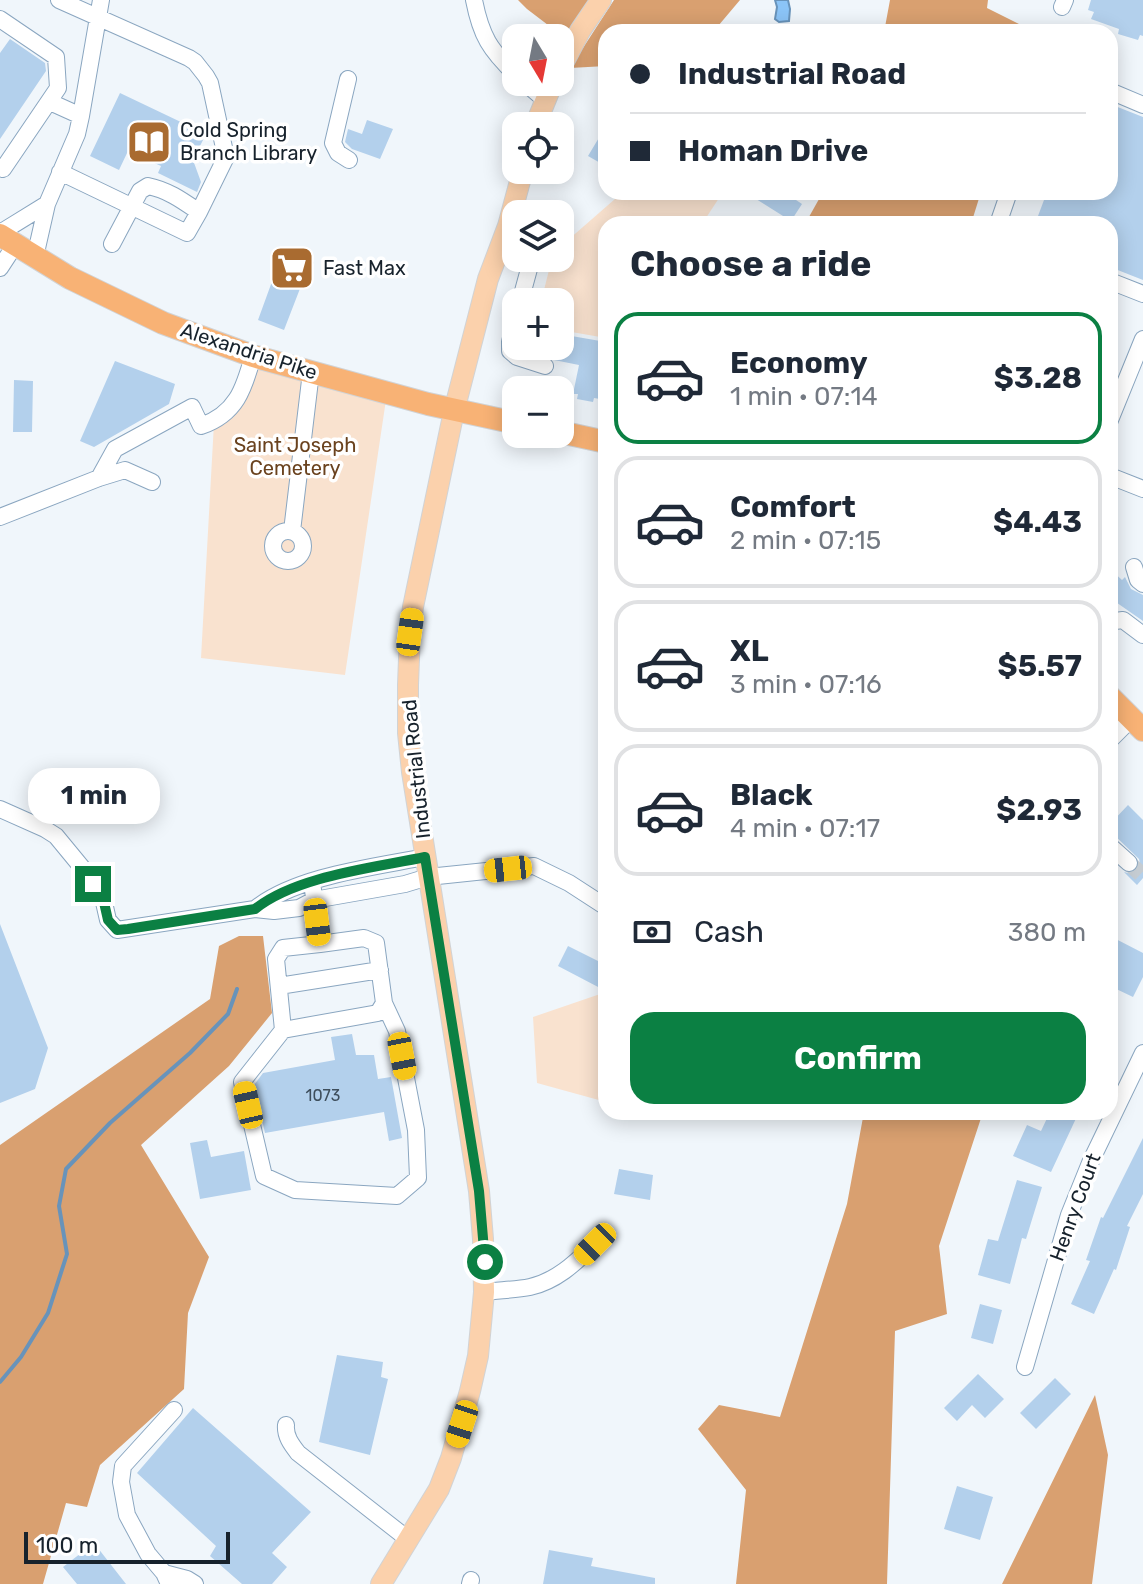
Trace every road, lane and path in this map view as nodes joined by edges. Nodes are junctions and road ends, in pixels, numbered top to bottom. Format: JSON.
{"nodes":[{"id":1,"x":59,"y":0,"type":"edge"},
{"id":2,"x":474,"y":0,"type":"edge"},
{"id":3,"x":601,"y":0,"type":"edge"},
{"id":4,"x":99,"y":8,"type":"edge"},
{"id":5,"x":0,"y":19,"type":"edge"},
{"id":6,"x":574,"y":42,"type":"edge"},
{"id":7,"x":502,"y":61,"type":"edge"},
{"id":8,"x":348,"y":79,"type":"dead end"},
{"id":9,"x":1118,"y":94,"type":"edge"},
{"id":10,"x":50,"y":102,"type":"junction"},
{"id":11,"x":1143,"y":105,"type":"edge"},
{"id":12,"x":81,"y":116,"type":"junction"},
{"id":13,"x":349,"y":160,"type":"dead end"},
{"id":14,"x":0,"y":167,"type":"edge"},
{"id":15,"x":60,"y":172,"type":"junction"},
{"id":16,"x":47,"y":204,"type":"junction"},
{"id":17,"x":131,"y":206,"type":"junction"},
{"id":18,"x":199,"y":212,"type":"junction"},
{"id":19,"x":13,"y":243,"type":"edge"},
{"id":20,"x":112,"y":244,"type":"dead end"},
{"id":21,"x":502,"y":244,"type":"edge"},
{"id":22,"x":0,"y":268,"type":"edge"},
{"id":23,"x":1118,"y":284,"type":"edge"},
{"id":24,"x":1143,"y":294,"type":"edge"},
{"id":25,"x":1143,"y":339,"type":"edge"},
{"id":26,"x":253,"y":356,"type":"junction"},
{"id":27,"x":526,"y":360,"type":"edge"},
{"id":28,"x":545,"y":366,"type":"dead end"},
{"id":29,"x":311,"y":372,"type":"junction"},
{"id":30,"x":1118,"y":400,"type":"edge"},
{"id":31,"x":454,"y":411,"type":"junction"},
{"id":32,"x":502,"y":420,"type":"edge"},
{"id":33,"x":574,"y":435,"type":"edge"},
{"id":34,"x":598,"y":440,"type":"edge"},
{"id":35,"x":99,"y":478,"type":"junction"},
{"id":36,"x":1118,"y":479,"type":"edge"},
{"id":37,"x":152,"y":482,"type":"dead end"},
{"id":38,"x":1143,"y":489,"type":"edge"},
{"id":39,"x":0,"y":517,"type":"edge"},
{"id":40,"x":292,"y":531,"type":"dead end"},
{"id":41,"x":1134,"y":567,"type":"dead end"},
{"id":42,"x":1143,"y":584,"type":"edge"},
{"id":43,"x":1118,"y":621,"type":"edge"},
{"id":44,"x":1143,"y":635,"type":"edge"},
{"id":45,"x":1118,"y":705,"type":"edge"},
{"id":46,"x":1137,"y":725,"type":"edge"},
{"id":47,"x":1118,"y":736,"type":"edge"},
{"id":48,"x":0,"y":809,"type":"edge"},
{"id":49,"x":1118,"y":853,"type":"edge"},
{"id":50,"x":1129,"y":863,"type":"tunnel mouth"},
{"id":51,"x":427,"y":867,"type":"junction"},
{"id":52,"x":312,"y":882,"type":"junction"},
{"id":53,"x":314,"y":900,"type":"junction"},
{"id":54,"x":598,"y":902,"type":"edge"},
{"id":55,"x":255,"y":909,"type":"junction"},
{"id":56,"x":320,"y":944,"type":"junction"},
{"id":57,"x":380,"y":970,"type":"junction"},
{"id":58,"x":279,"y":986,"type":"junction"},
{"id":59,"x":384,"y":1003,"type":"junction"},
{"id":60,"x":283,"y":1030,"type":"junction"},
{"id":61,"x":1143,"y":1053,"type":"edge"},
{"id":62,"x":1118,"y":1104,"type":"edge"},
{"id":63,"x":1110,"y":1120,"type":"edge"},
{"id":64,"x":595,"y":1244,"type":"dead end"},
{"id":65,"x":484,"y":1292,"type":"junction"},
{"id":66,"x":1025,"y":1367,"type":"dead end"},
{"id":67,"x":174,"y":1410,"type":"dead end"},
{"id":68,"x":286,"y":1425,"type":"dead end"},
{"id":69,"x":409,"y":1540,"type":"junction"},
{"id":70,"x":166,"y":1578,"type":"edge"},
{"id":71,"x":195,"y":1584,"type":"edge"},
{"id":72,"x":381,"y":1584,"type":"edge"}],
"edges":[{"from":1,"to":4,"type":"street"},
{"from":2,"to":7,"type":"street"},
{"from":3,"to":6,"type":"main road"},
{"from":4,"to":12,"type":"street"},
{"from":4,"to":18,"type":"street"},
{"from":5,"to":10,"type":"street"},
{"from":8,"to":13,"type":"street"},
{"from":9,"to":11,"type":"street"},
{"from":10,"to":12,"type":"street"},
{"from":10,"to":14,"type":"street"},
{"from":12,"to":15,"type":"street"},
{"from":15,"to":16,"type":"street"},
{"from":15,"to":17,"type":"street"},
{"from":16,"to":19,"type":"street"},
{"from":16,"to":19,"type":"street"},
{"from":17,"to":18,"type":"street"},
{"from":17,"to":18,"type":"street"},
{"from":17,"to":20,"type":"street"},
{"from":19,"to":22,"type":"street"},
{"from":19,"to":26,"type":"highway","name":"Alexandria Pike"},
{"from":21,"to":31,"type":"main road","name":"Industrial Road"},
{"from":23,"to":24,"type":"street"},
{"from":25,"to":30,"type":"street"},
{"from":26,"to":29,"type":"highway","name":"Alexandria Pike"},
{"from":26,"to":35,"type":"street"},
{"from":27,"to":28,"type":"street"},
{"from":29,"to":31,"type":"highway","name":"Alexandria Pike"},
{"from":29,"to":40,"type":"street"},
{"from":31,"to":32,"type":"highway","name":"Alexandria Pike"},
{"from":31,"to":51,"type":"main road","name":"Industrial Road"},
{"from":33,"to":34,"type":"highway"},
{"from":35,"to":37,"type":"street"},
{"from":35,"to":39,"type":"street"},
{"from":36,"to":38,"type":"street"},
{"from":41,"to":42,"type":"street"},
{"from":43,"to":44,"type":"street"},
{"from":45,"to":46,"type":"highway"},
{"from":46,"to":47,"type":"street"},
{"from":48,"to":55,"type":"street"},
{"from":49,"to":50,"type":"street"},
{"from":51,"to":52,"type":"street"},
{"from":51,"to":53,"type":"street"},
{"from":51,"to":54,"type":"street"},
{"from":51,"to":65,"type":"main road","name":"Industrial Road"},
{"from":52,"to":53,"type":"street"},
{"from":52,"to":55,"type":"street"},
{"from":53,"to":55,"type":"street"},
{"from":53,"to":56,"type":"street"},
{"from":56,"to":57,"type":"street"},
{"from":56,"to":58,"type":"street"},
{"from":57,"to":58,"type":"street"},
{"from":57,"to":59,"type":"street"},
{"from":58,"to":60,"type":"street"},
{"from":59,"to":60,"type":"street"},
{"from":59,"to":60,"type":"street"},
{"from":61,"to":62,"type":"street","name":"Henry Court"},
{"from":63,"to":66,"type":"street","name":"Henry Court"},
{"from":64,"to":65,"type":"street"},
{"from":65,"to":69,"type":"main road","name":"Industrial Road"},
{"from":67,"to":70,"type":"street"},
{"from":68,"to":69,"type":"street"},
{"from":69,"to":72,"type":"main road","name":"Industrial Road"},
{"from":70,"to":71,"type":"street"}]}
